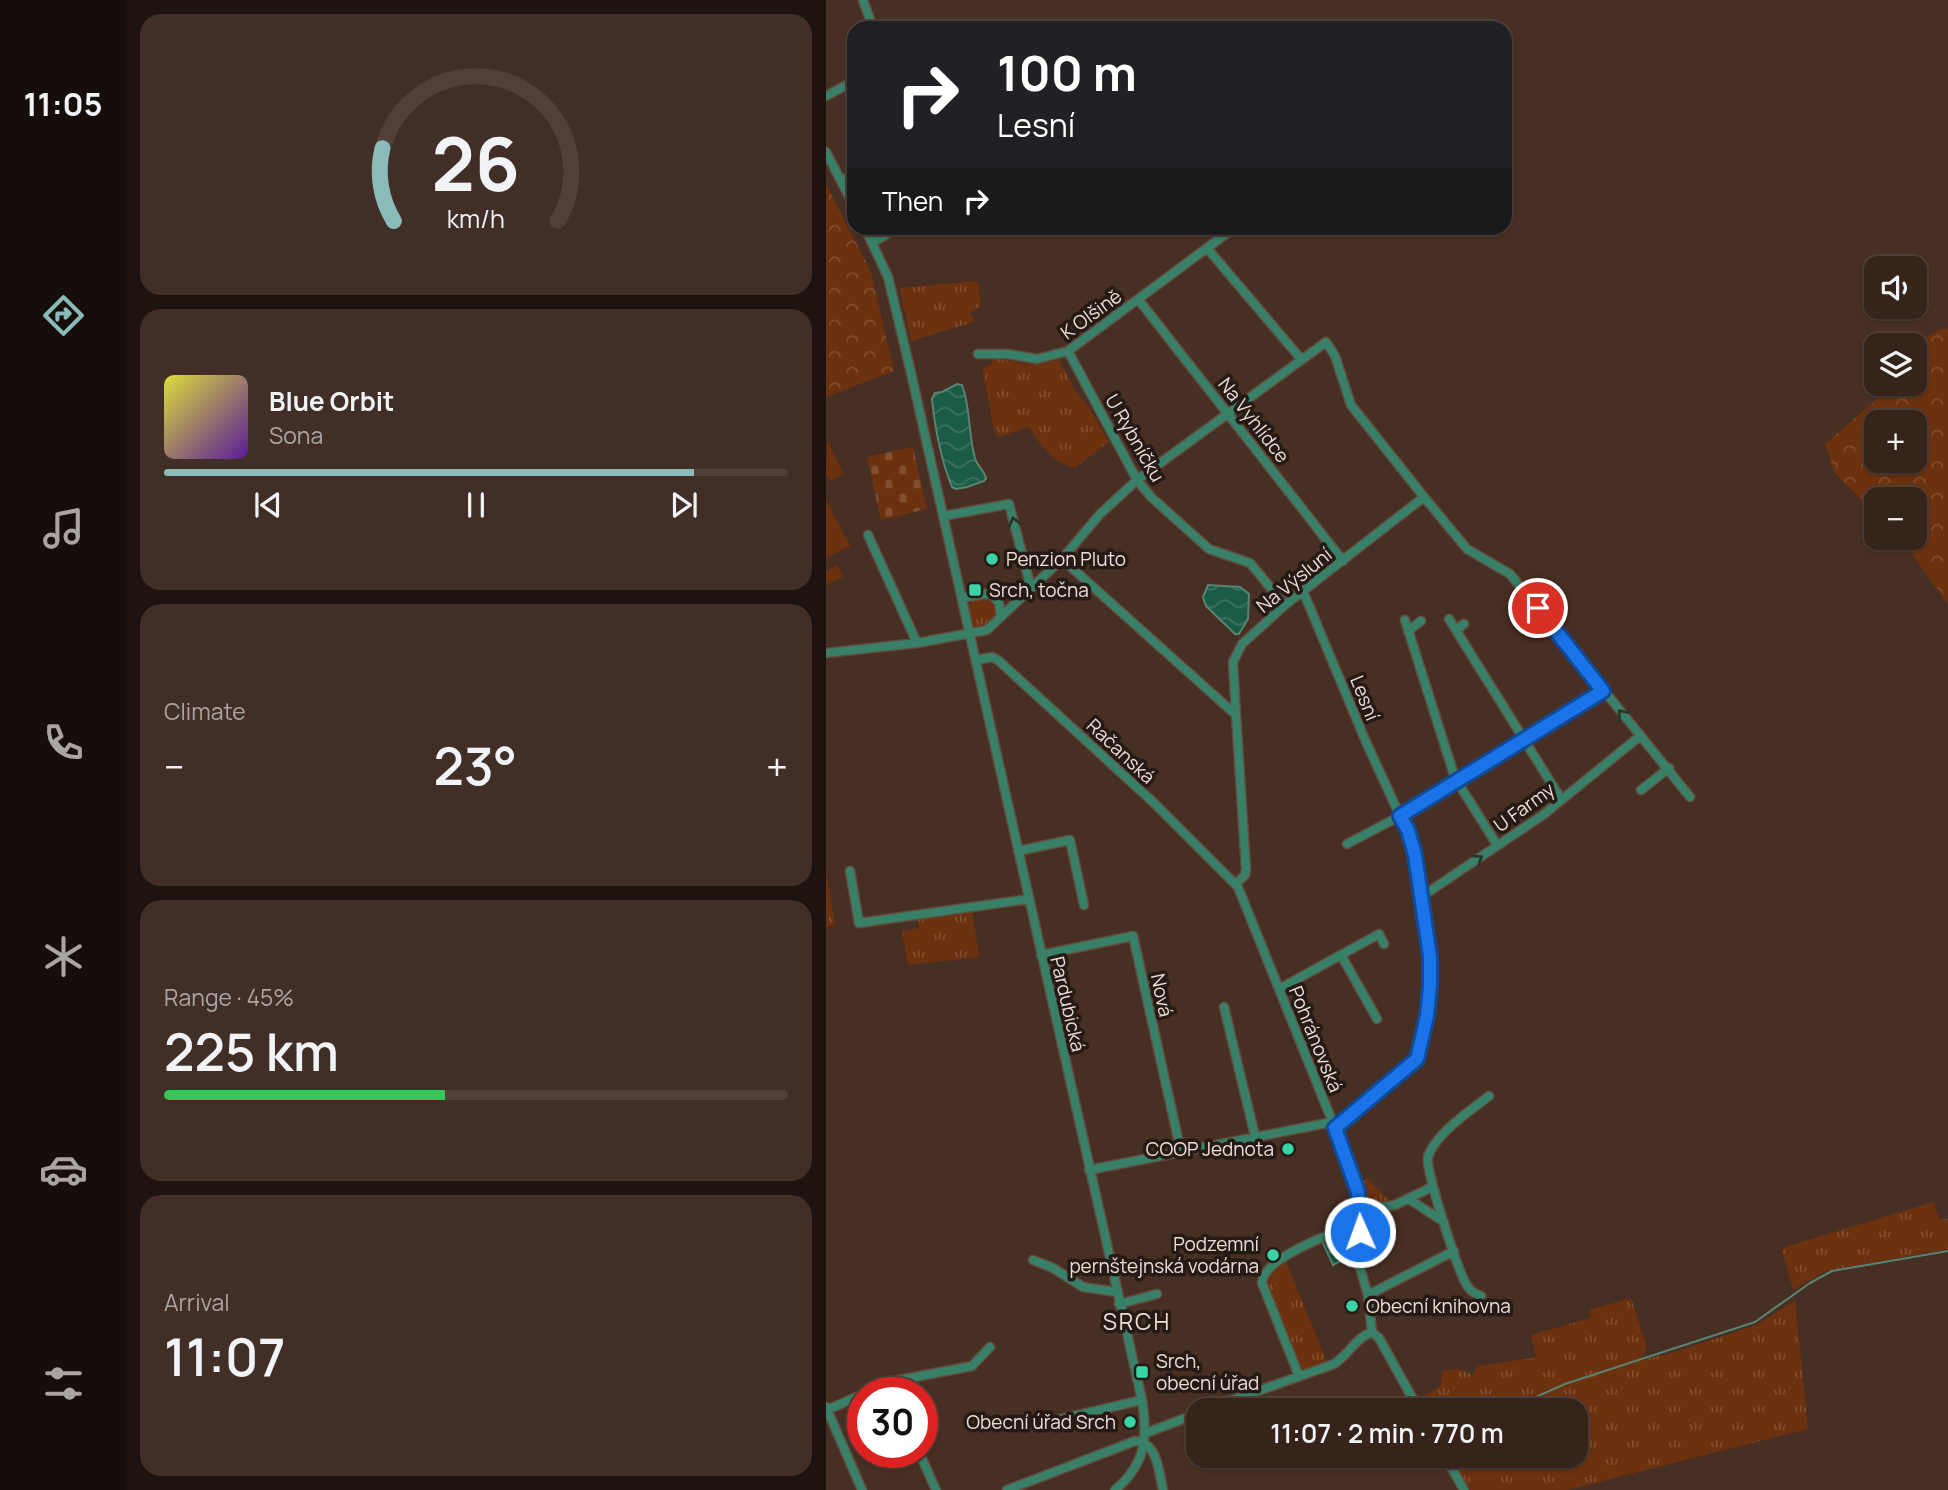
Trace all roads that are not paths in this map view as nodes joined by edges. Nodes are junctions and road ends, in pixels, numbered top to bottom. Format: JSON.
{"nodes":[{"id":1,"x":863,"y":0,"type":"edge"},
{"id":2,"x":870,"y":21,"type":"edge"},
{"id":3,"x":847,"y":85,"type":"edge"},
{"id":4,"x":826,"y":96,"type":"edge"},
{"id":5,"x":826,"y":152,"type":"edge"},
{"id":6,"x":847,"y":178,"type":"edge"},
{"id":7,"x":841,"y":181,"type":"junction"},
{"id":8,"x":847,"y":193,"type":"edge"},
{"id":9,"x":869,"y":235,"type":"edge"},
{"id":10,"x":886,"y":235,"type":"edge"},
{"id":11,"x":1225,"y":235,"type":"edge"},
{"id":12,"x":873,"y":242,"type":"junction"},
{"id":13,"x":1207,"y":248,"type":"junction"},
{"id":14,"x":1138,"y":299,"type":"junction"},
{"id":15,"x":1068,"y":351,"type":"junction"},
{"id":16,"x":978,"y":354,"type":"dead end"},
{"id":17,"x":1301,"y":359,"type":"junction"},
{"id":18,"x":1228,"y":412,"type":"junction"},
{"id":19,"x":1137,"y":480,"type":"junction"},
{"id":20,"x":1424,"y":497,"type":"junction"},
{"id":21,"x":943,"y":516,"type":"junction"},
{"id":22,"x":868,"y":535,"type":"dead end"},
{"id":23,"x":1062,"y":559,"type":"junction"},
{"id":24,"x":1343,"y":561,"type":"junction"},
{"id":25,"x":1031,"y":588,"type":"junction"},
{"id":26,"x":1303,"y":591,"type":"junction"},
{"id":27,"x":962,"y":598,"type":"junction"},
{"id":28,"x":1285,"y":605,"type":"junction"},
{"id":29,"x":1001,"y":617,"type":"junction"},
{"id":30,"x":1449,"y":619,"type":"dead end"},
{"id":31,"x":1405,"y":620,"type":"dead end"},
{"id":32,"x":1420,"y":621,"type":"dead end"},
{"id":33,"x":1464,"y":624,"type":"dead end"},
{"id":34,"x":1456,"y":630,"type":"junction"},
{"id":35,"x":1408,"y":631,"type":"junction"},
{"id":36,"x":970,"y":634,"type":"junction"},
{"id":37,"x":917,"y":643,"type":"junction"},
{"id":38,"x":826,"y":653,"type":"edge"},
{"id":39,"x":976,"y":660,"type":"junction"},
{"id":40,"x":1603,"y":691,"type":"junction"},
{"id":41,"x":1236,"y":715,"type":"junction"},
{"id":42,"x":1640,"y":736,"type":"junction"},
{"id":43,"x":1524,"y":741,"type":"junction"},
{"id":44,"x":1668,"y":768,"type":"junction"},
{"id":45,"x":1458,"y":782,"type":"junction"},
{"id":46,"x":1641,"y":790,"type":"dead end"},
{"id":47,"x":1690,"y":797,"type":"dead end"},
{"id":48,"x":1561,"y":799,"type":"junction"},
{"id":49,"x":1400,"y":816,"type":"junction"},
{"id":50,"x":1347,"y":844,"type":"dead end"},
{"id":51,"x":1497,"y":845,"type":"junction"},
{"id":52,"x":1018,"y":851,"type":"junction"},
{"id":53,"x":850,"y":871,"type":"dead end"},
{"id":54,"x":1236,"y":884,"type":"junction"},
{"id":55,"x":1421,"y":897,"type":"junction"},
{"id":56,"x":1028,"y":899,"type":"junction"},
{"id":57,"x":1084,"y":905,"type":"dead end"},
{"id":58,"x":1384,"y":944,"type":"dead end"},
{"id":59,"x":1041,"y":954,"type":"junction"},
{"id":60,"x":1341,"y":955,"type":"junction"},
{"id":61,"x":1279,"y":989,"type":"junction"},
{"id":62,"x":1224,"y":1007,"type":"dead end"},
{"id":63,"x":1377,"y":1019,"type":"dead end"},
{"id":64,"x":1489,"y":1096,"type":"dead end"},
{"id":65,"x":1333,"y":1125,"type":"junction"},
{"id":66,"x":1255,"y":1136,"type":"junction"},
{"id":67,"x":1181,"y":1152,"type":"junction"},
{"id":68,"x":1089,"y":1170,"type":"junction"},
{"id":69,"x":1432,"y":1187,"type":"junction"},
{"id":70,"x":1409,"y":1199,"type":"junction"},
{"id":71,"x":1360,"y":1210,"type":"junction"},
{"id":72,"x":1444,"y":1222,"type":"junction"},
{"id":73,"x":1360,"y":1223,"type":"junction"},
{"id":74,"x":1454,"y":1251,"type":"junction"},
{"id":75,"x":1033,"y":1260,"type":"dead end"},
{"id":76,"x":1116,"y":1292,"type":"junction"},
{"id":77,"x":1157,"y":1294,"type":"dead end"},
{"id":78,"x":1368,"y":1295,"type":"junction"},
{"id":79,"x":1481,"y":1296,"type":"dead end"},
{"id":80,"x":1119,"y":1304,"type":"junction"},
{"id":81,"x":1372,"y":1332,"type":"junction"},
{"id":82,"x":990,"y":1346,"type":"dead end"},
{"id":83,"x":1299,"y":1376,"type":"junction"},
{"id":84,"x":914,"y":1377,"type":"edge"},
{"id":85,"x":1238,"y":1398,"type":"edge"},
{"id":86,"x":1412,"y":1398,"type":"edge"},
{"id":87,"x":847,"y":1400,"type":"edge"},
{"id":88,"x":1142,"y":1400,"type":"junction"},
{"id":89,"x":827,"y":1408,"type":"edge"},
{"id":90,"x":1186,"y":1418,"type":"edge"},
{"id":91,"x":1035,"y":1425,"type":"dead end"},
{"id":92,"x":1146,"y":1433,"type":"junction"},
{"id":93,"x":1144,"y":1443,"type":"junction"},
{"id":94,"x":926,"y":1468,"type":"edge"},
{"id":95,"x":1452,"y":1468,"type":"edge"},
{"id":96,"x":862,"y":1490,"type":"edge"},
{"id":97,"x":936,"y":1490,"type":"edge"},
{"id":98,"x":1007,"y":1490,"type":"edge"},
{"id":99,"x":1115,"y":1490,"type":"edge"},
{"id":100,"x":1163,"y":1490,"type":"edge"},
{"id":101,"x":1464,"y":1490,"type":"edge"}],
"edges":[{"from":1,"to":2,"type":"street"},
{"from":3,"to":4,"type":"street"},
{"from":5,"to":7,"type":"street"},
{"from":6,"to":7,"type":"street"},
{"from":7,"to":8,"type":"street"},
{"from":9,"to":12,"type":"street","name":"Pardubická"},
{"from":10,"to":12,"type":"street"},
{"from":11,"to":13,"type":"street","name":"K Olšině"},
{"from":12,"to":21,"type":"street","name":"Pardubická"},
{"from":13,"to":14,"type":"street","name":"K Olšině"},
{"from":13,"to":17,"type":"street"},
{"from":14,"to":15,"type":"street","name":"K Olšině"},
{"from":14,"to":18,"type":"street","name":"Na Vyhlídce"},
{"from":15,"to":16,"type":"street","name":"K Olšině"},
{"from":15,"to":19,"type":"street","name":"U Rybníčku"},
{"from":17,"to":18,"type":"street"},
{"from":17,"to":20,"type":"street"},
{"from":18,"to":19,"type":"street"},
{"from":18,"to":24,"type":"street","name":"Na Vyhlídce"},
{"from":19,"to":23,"type":"street"},
{"from":19,"to":28,"type":"street","name":"U Rybníčku"},
{"from":20,"to":24,"type":"street","name":"Na Výsluní"},
{"from":20,"to":40,"type":"street"},
{"from":25,"to":21,"type":"street","one_way":true},
{"from":21,"to":27,"type":"street","name":"Pardubická"},
{"from":22,"to":37,"type":"street"},
{"from":23,"to":25,"type":"street"},
{"from":23,"to":41,"type":"street"},
{"from":24,"to":26,"type":"street","name":"Na Výsluní"},
{"from":25,"to":29,"type":"street"},
{"from":26,"to":28,"type":"street","name":"Na Výsluní"},
{"from":26,"to":49,"type":"street","name":"Lesní"},
{"from":27,"to":29,"type":"street"},
{"from":27,"to":36,"type":"street","name":"Pardubická"},
{"from":28,"to":41,"type":"street","name":"Na Výsluní"},
{"from":29,"to":36,"type":"street"},
{"from":30,"to":34,"type":"street"},
{"from":31,"to":35,"type":"street"},
{"from":32,"to":35,"type":"street"},
{"from":33,"to":34,"type":"street"},
{"from":34,"to":43,"type":"street"},
{"from":35,"to":45,"type":"street"},
{"from":36,"to":37,"type":"street"},
{"from":36,"to":39,"type":"street","name":"Pardubická"},
{"from":37,"to":38,"type":"street"},
{"from":39,"to":52,"type":"street","name":"Pardubická"},
{"from":39,"to":54,"type":"street","name":"Račanská"},
{"from":42,"to":40,"type":"street","one_way":true},
{"from":40,"to":43,"type":"street"},
{"from":41,"to":54,"type":"street","name":"Na Výsluní"},
{"from":42,"to":44,"type":"street"},
{"from":42,"to":48,"type":"street","name":"U Farmy"},
{"from":43,"to":45,"type":"street"},
{"from":43,"to":48,"type":"street"},
{"from":44,"to":46,"type":"street"},
{"from":44,"to":47,"type":"street"},
{"from":45,"to":49,"type":"street"},
{"from":45,"to":51,"type":"street"},
{"from":48,"to":51,"type":"street","name":"U Farmy"},
{"from":49,"to":50,"type":"street"},
{"from":49,"to":55,"type":"street","name":"Lesní"},
{"from":55,"to":51,"type":"street","name":"U Farmy","one_way":true},
{"from":52,"to":56,"type":"street","name":"Pardubická"},
{"from":52,"to":57,"type":"street"},
{"from":53,"to":56,"type":"street"},
{"from":54,"to":61,"type":"street","name":"Pohránovská"},
{"from":55,"to":65,"type":"street","name":"Lesní"},
{"from":56,"to":59,"type":"street","name":"Pardubická"},
{"from":58,"to":60,"type":"street"},
{"from":59,"to":67,"type":"street","name":"Nová"},
{"from":59,"to":68,"type":"street","name":"Pardubická"},
{"from":60,"to":61,"type":"street"},
{"from":60,"to":63,"type":"street"},
{"from":61,"to":65,"type":"street","name":"Pohránovská"},
{"from":62,"to":66,"type":"street"},
{"from":64,"to":69,"type":"street"},
{"from":65,"to":66,"type":"street"},
{"from":65,"to":71,"type":"street","name":"Pohránovská"},
{"from":66,"to":67,"type":"street"},
{"from":67,"to":68,"type":"street"},
{"from":68,"to":76,"type":"street","name":"Pardubická"},
{"from":69,"to":70,"type":"street"},
{"from":69,"to":72,"type":"street"},
{"from":70,"to":71,"type":"street"},
{"from":70,"to":72,"type":"street"},
{"from":71,"to":73,"type":"street","name":"Pohránovská"},
{"from":72,"to":74,"type":"street"},
{"from":73,"to":78,"type":"street","name":"Pohránovská"},
{"from":73,"to":83,"type":"street"},
{"from":74,"to":78,"type":"street"},
{"from":74,"to":79,"type":"street"},
{"from":75,"to":76,"type":"street"},
{"from":76,"to":80,"type":"street","name":"Pardubická"},
{"from":77,"to":80,"type":"street"},
{"from":78,"to":81,"type":"street","name":"Pohránovská"},
{"from":80,"to":88,"type":"street","name":"Pardubická"},
{"from":81,"to":83,"type":"street"},
{"from":81,"to":86,"type":"street"},
{"from":82,"to":84,"type":"street"},
{"from":83,"to":85,"type":"street"},
{"from":87,"to":89,"type":"street"},
{"from":88,"to":91,"type":"street"},
{"from":88,"to":92,"type":"street","name":"Pardubická"},
{"from":89,"to":96,"type":"street"},
{"from":90,"to":92,"type":"street"},
{"from":92,"to":93,"type":"street","name":"Pardubická"},
{"from":93,"to":98,"type":"street"},
{"from":93,"to":99,"type":"street","name":"Pardubická"},
{"from":93,"to":100,"type":"street"},
{"from":94,"to":97,"type":"street"},
{"from":95,"to":101,"type":"street"}]}
